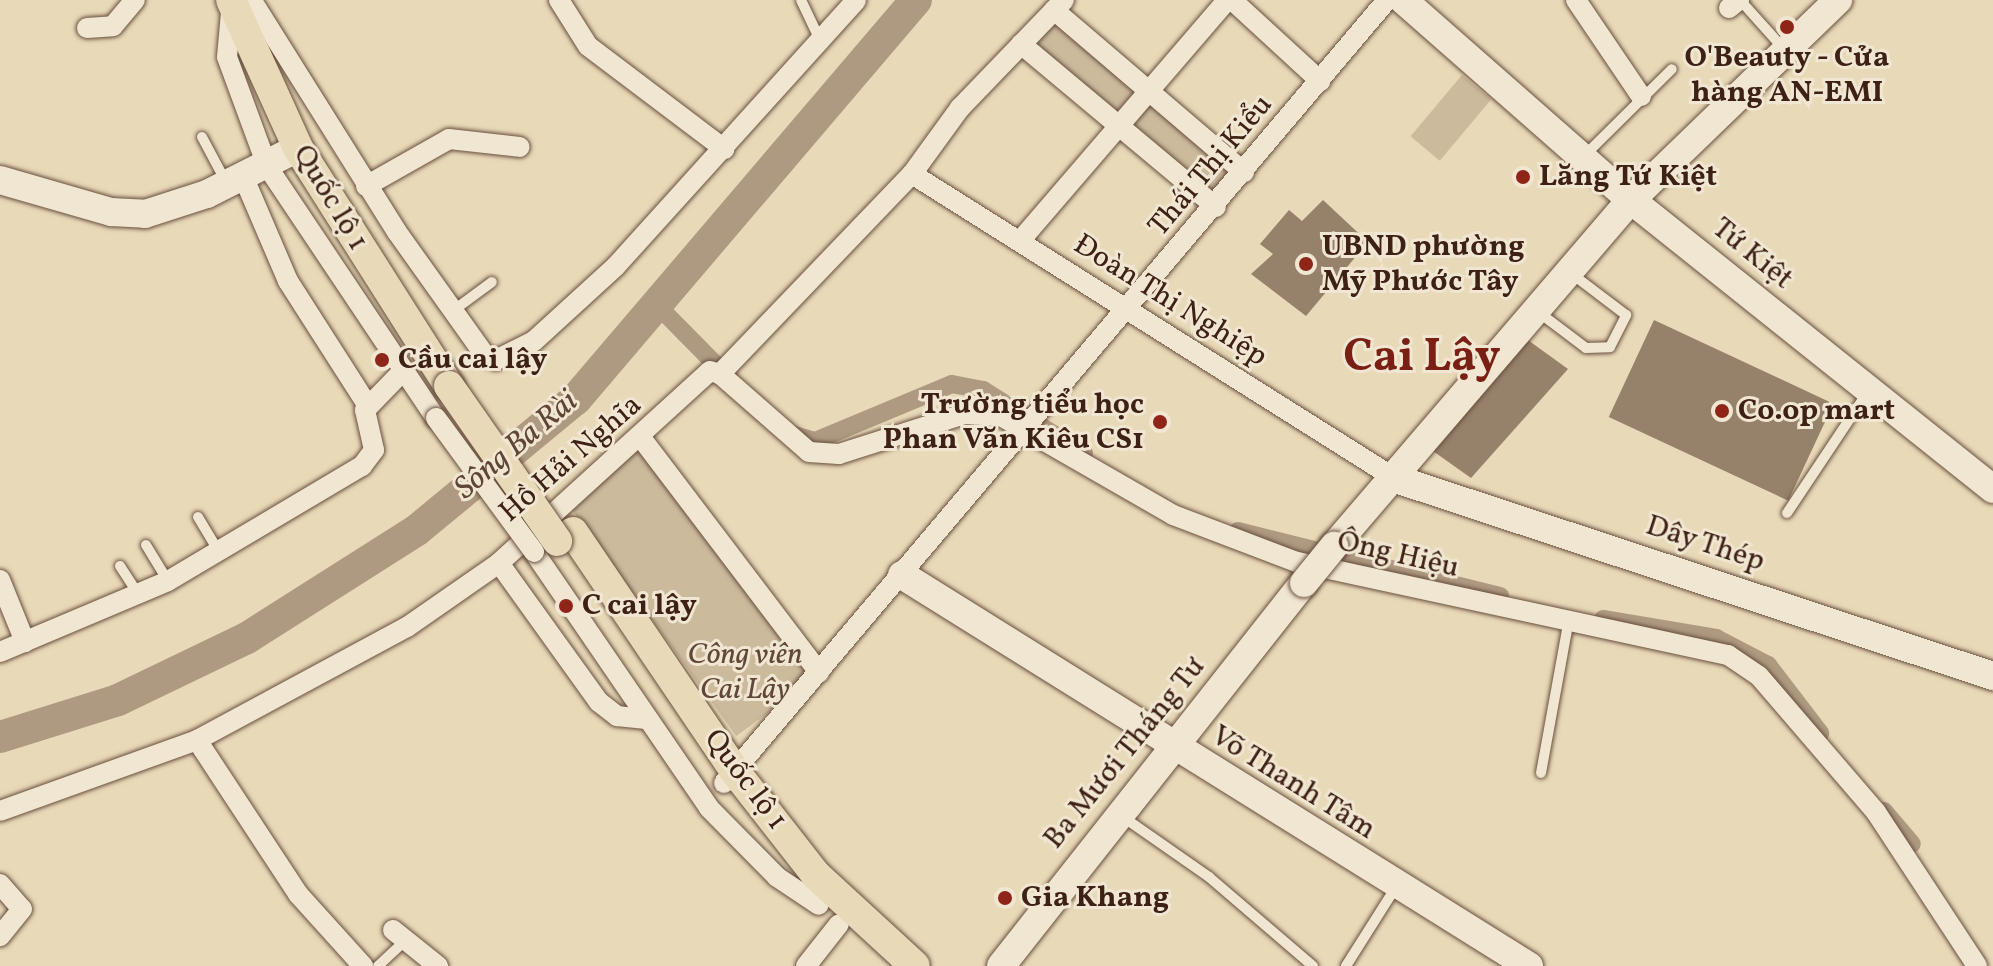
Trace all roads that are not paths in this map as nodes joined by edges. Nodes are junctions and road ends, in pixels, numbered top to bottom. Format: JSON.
{"nodes":[{"id":1,"x":135,"y":0,"type":"edge"},
{"id":2,"x":559,"y":0,"type":"edge"},
{"id":3,"x":801,"y":0,"type":"edge"},
{"id":4,"x":856,"y":0,"type":"edge"},
{"id":5,"x":1229,"y":0,"type":"edge"},
{"id":6,"x":1387,"y":0,"type":"edge"},
{"id":7,"x":1403,"y":0,"type":"edge"},
{"id":8,"x":1576,"y":0,"type":"edge"},
{"id":9,"x":1838,"y":0,"type":"edge"},
{"id":10,"x":242,"y":2,"type":"edge"},
{"id":11,"x":1736,"y":3,"type":"edge"},
{"id":12,"x":1059,"y":5,"type":"edge"},
{"id":13,"x":87,"y":28,"type":"dead end"},
{"id":14,"x":820,"y":40,"type":"junction"},
{"id":15,"x":1021,"y":44,"type":"junction"},
{"id":16,"x":1786,"y":51,"type":"junction"},
{"id":17,"x":1672,"y":69,"type":"dead end"},
{"id":18,"x":1320,"y":81,"type":"junction"},
{"id":19,"x":1151,"y":92,"type":"junction"},
{"id":20,"x":1641,"y":96,"type":"junction"},
{"id":21,"x":1120,"y":125,"type":"junction"},
{"id":22,"x":202,"y":137,"type":"dead end"},
{"id":23,"x":520,"y":147,"type":"dead end"},
{"id":24,"x":298,"y":148,"type":"junction"},
{"id":25,"x":724,"y":149,"type":"junction"},
{"id":26,"x":1583,"y":158,"type":"junction"},
{"id":27,"x":1244,"y":172,"type":"junction"},
{"id":28,"x":912,"y":174,"type":"junction"},
{"id":29,"x":246,"y":175,"type":"junction"},
{"id":30,"x":0,"y":180,"type":"edge"},
{"id":31,"x":366,"y":186,"type":"junction"},
{"id":32,"x":1631,"y":200,"type":"junction"},
{"id":33,"x":1216,"y":207,"type":"junction"},
{"id":34,"x":1020,"y":241,"type":"junction"},
{"id":35,"x":1567,"y":271,"type":"junction"},
{"id":36,"x":492,"y":282,"type":"dead end"},
{"id":37,"x":1533,"y":309,"type":"junction"},
{"id":38,"x":454,"y":310,"type":"junction"},
{"id":39,"x":1129,"y":311,"type":"junction"},
{"id":40,"x":727,"y":367,"type":"junction"},
{"id":41,"x":401,"y":373,"type":"junction"},
{"id":42,"x":458,"y":381,"type":"junction"},
{"id":43,"x":1868,"y":391,"type":"junction"},
{"id":44,"x":368,"y":406,"type":"junction"},
{"id":45,"x":1028,"y":429,"type":"junction"},
{"id":46,"x":642,"y":439,"type":"junction"},
{"id":47,"x":1396,"y":479,"type":"junction"},
{"id":48,"x":1993,"y":489,"type":"edge"},
{"id":49,"x":1787,"y":513,"type":"dead end"},
{"id":50,"x":198,"y":517,"type":"dead end"},
{"id":51,"x":554,"y":542,"type":"junction"},
{"id":52,"x":146,"y":545,"type":"dead end"},
{"id":53,"x":221,"y":553,"type":"junction"},
{"id":54,"x":499,"y":563,"type":"junction"},
{"id":55,"x":120,"y":566,"type":"dead end"},
{"id":56,"x":902,"y":575,"type":"junction"},
{"id":57,"x":0,"y":580,"type":"edge"},
{"id":58,"x":168,"y":581,"type":"junction"},
{"id":59,"x":139,"y":596,"type":"junction"},
{"id":60,"x":1568,"y":625,"type":"junction"},
{"id":61,"x":25,"y":642,"type":"junction"},
{"id":62,"x":0,"y":652,"type":"edge"},
{"id":63,"x":819,"y":672,"type":"junction"},
{"id":64,"x":1993,"y":676,"type":"edge"},
{"id":65,"x":644,"y":719,"type":"junction"},
{"id":66,"x":197,"y":740,"type":"junction"},
{"id":67,"x":1172,"y":748,"type":"junction"},
{"id":68,"x":1541,"y":773,"type":"dead end"},
{"id":69,"x":729,"y":776,"type":"junction"},
{"id":70,"x":0,"y":811,"type":"edge"},
{"id":71,"x":1120,"y":814,"type":"junction"},
{"id":72,"x":0,"y":884,"type":"edge"},
{"id":73,"x":1396,"y":887,"type":"junction"},
{"id":74,"x":829,"y":914,"type":"junction"},
{"id":75,"x":399,"y":935,"type":"joint"},
{"id":76,"x":0,"y":936,"type":"edge"},
{"id":77,"x":355,"y":963,"type":"edge"},
{"id":78,"x":378,"y":966,"type":"edge"},
{"id":79,"x":438,"y":966,"type":"edge"},
{"id":80,"x":806,"y":966,"type":"edge"},
{"id":81,"x":885,"y":966,"type":"edge"},
{"id":82,"x":915,"y":966,"type":"edge"},
{"id":83,"x":1001,"y":966,"type":"edge"},
{"id":84,"x":1313,"y":966,"type":"edge"},
{"id":85,"x":1346,"y":966,"type":"edge"},
{"id":86,"x":1529,"y":966,"type":"edge"},
{"id":87,"x":1977,"y":966,"type":"edge"}],
"edges":[{"from":1,"to":13,"type":"street"},
{"from":2,"to":25,"type":"street"},
{"from":3,"to":14,"type":"lane"},
{"from":4,"to":14,"type":"street"},
{"from":5,"to":18,"type":"street"},
{"from":5,"to":19,"type":"street"},
{"from":6,"to":18,"type":"street","name":"Thái Thị Kiểu"},
{"from":7,"to":26,"type":"street","name":"Tứ Kiệt"},
{"from":8,"to":20,"type":"street"},
{"from":9,"to":16,"type":"street"},
{"from":10,"to":24,"type":"main road","name":"Quốc lộ 1"},
{"from":10,"to":29,"type":"street"},
{"from":10,"to":31,"type":"street"},
{"from":10,"to":42,"type":"main road","name":"Quốc lộ 1"},
{"from":11,"to":16,"type":"lane"},
{"from":12,"to":15,"type":"street","name":"Hồ Hải Nghĩa"},
{"from":12,"to":19,"type":"street"},
{"from":14,"to":25,"type":"street"},
{"from":15,"to":21,"type":"street"},
{"from":15,"to":28,"type":"street","name":"Hồ Hải Nghĩa"},
{"from":16,"to":32,"type":"street"},
{"from":17,"to":20,"type":"lane"},
{"from":18,"to":27,"type":"street","name":"Thái Thị Kiểu"},
{"from":19,"to":21,"type":"street"},
{"from":19,"to":27,"type":"street"},
{"from":20,"to":26,"type":"lane"},
{"from":21,"to":33,"type":"street"},
{"from":21,"to":34,"type":"street"},
{"from":22,"to":29,"type":"lane"},
{"from":23,"to":31,"type":"street"},
{"from":24,"to":29,"type":"street"},
{"from":24,"to":42,"type":"main road","name":"Quốc lộ 1"},
{"from":25,"to":38,"type":"street"},
{"from":26,"to":32,"type":"street","name":"Tứ Kiệt"},
{"from":27,"to":33,"type":"street","name":"Thái Thị Kiểu"},
{"from":28,"to":34,"type":"street","name":"Đoàn Thị Nghiệp"},
{"from":28,"to":40,"type":"street","name":"Hồ Hải Nghĩa"},
{"from":29,"to":30,"type":"street"},
{"from":29,"to":41,"type":"street"},
{"from":29,"to":44,"type":"street"},
{"from":31,"to":38,"type":"street"},
{"from":32,"to":35,"type":"street"},
{"from":32,"to":43,"type":"street","name":"Tứ Kiệt"},
{"from":33,"to":39,"type":"street","name":"Thái Thị Kiểu"},
{"from":34,"to":39,"type":"street","name":"Đoàn Thị Nghiệp"},
{"from":35,"to":37,"type":"street"},
{"from":35,"to":37,"type":"lane"},
{"from":36,"to":38,"type":"lane"},
{"from":37,"to":47,"type":"street"},
{"from":39,"to":45,"type":"street","name":"Thái Thị Kiểu"},
{"from":39,"to":47,"type":"street","name":"Đoàn Thị Nghiệp"},
{"from":40,"to":45,"type":"street","name":"Ông Hiệu"},
{"from":40,"to":46,"type":"street","name":"Hồ Hải Nghĩa"},
{"from":41,"to":44,"type":"street"},
{"from":41,"to":51,"type":"street","bridge":true},
{"from":42,"to":51,"type":"main road","bridge":true},
{"from":43,"to":48,"type":"street","name":"Tứ Kiệt"},
{"from":43,"to":49,"type":"lane"},
{"from":44,"to":53,"type":"street"},
{"from":45,"to":56,"type":"street"},
{"from":45,"to":60,"type":"street","name":"Ông Hiệu"},
{"from":46,"to":54,"type":"street","name":"Hồ Hải Nghĩa"},
{"from":46,"to":63,"type":"street"},
{"from":47,"to":64,"type":"street","name":"Dây Thép"},
{"from":47,"to":67,"type":"street","name":"Ba Mươi Tháng Tư","bridge":true},
{"from":50,"to":53,"type":"lane"},
{"from":51,"to":65,"type":"street"},
{"from":51,"to":69,"type":"main road","name":"Quốc lộ 1"},
{"from":52,"to":58,"type":"lane"},
{"from":53,"to":58,"type":"street"},
{"from":54,"to":65,"type":"street"},
{"from":54,"to":66,"type":"street","name":"Hồ Hải Nghĩa"},
{"from":55,"to":59,"type":"lane"},
{"from":56,"to":63,"type":"street"},
{"from":56,"to":67,"type":"street","name":"Võ Thanh Tâm"},
{"from":57,"to":61,"type":"street"},
{"from":58,"to":59,"type":"street"},
{"from":59,"to":61,"type":"street"},
{"from":60,"to":68,"type":"lane"},
{"from":60,"to":87,"type":"street","name":"Ông Hiệu"},
{"from":61,"to":62,"type":"street"},
{"from":63,"to":69,"type":"street"},
{"from":65,"to":74,"type":"street"},
{"from":66,"to":70,"type":"street","name":"Hồ Hải Nghĩa"},
{"from":66,"to":77,"type":"street"},
{"from":67,"to":71,"type":"street","name":"Ba Mươi Tháng Tư"},
{"from":67,"to":73,"type":"street","name":"Võ Thanh Tâm"},
{"from":69,"to":74,"type":"main road","name":"Quốc lộ 1"},
{"from":69,"to":82,"type":"main road","name":"Quốc lộ 1"},
{"from":71,"to":83,"type":"street","name":"Ba Mươi Tháng Tư"},
{"from":71,"to":84,"type":"lane"},
{"from":72,"to":76,"type":"street"},
{"from":73,"to":85,"type":"lane"},
{"from":73,"to":86,"type":"street","name":"Võ Thanh Tâm"},
{"from":74,"to":80,"type":"street"},
{"from":74,"to":81,"type":"main road","name":"Quốc lộ 1"},
{"from":75,"to":78,"type":"lane"},
{"from":75,"to":79,"type":"street"}]}
